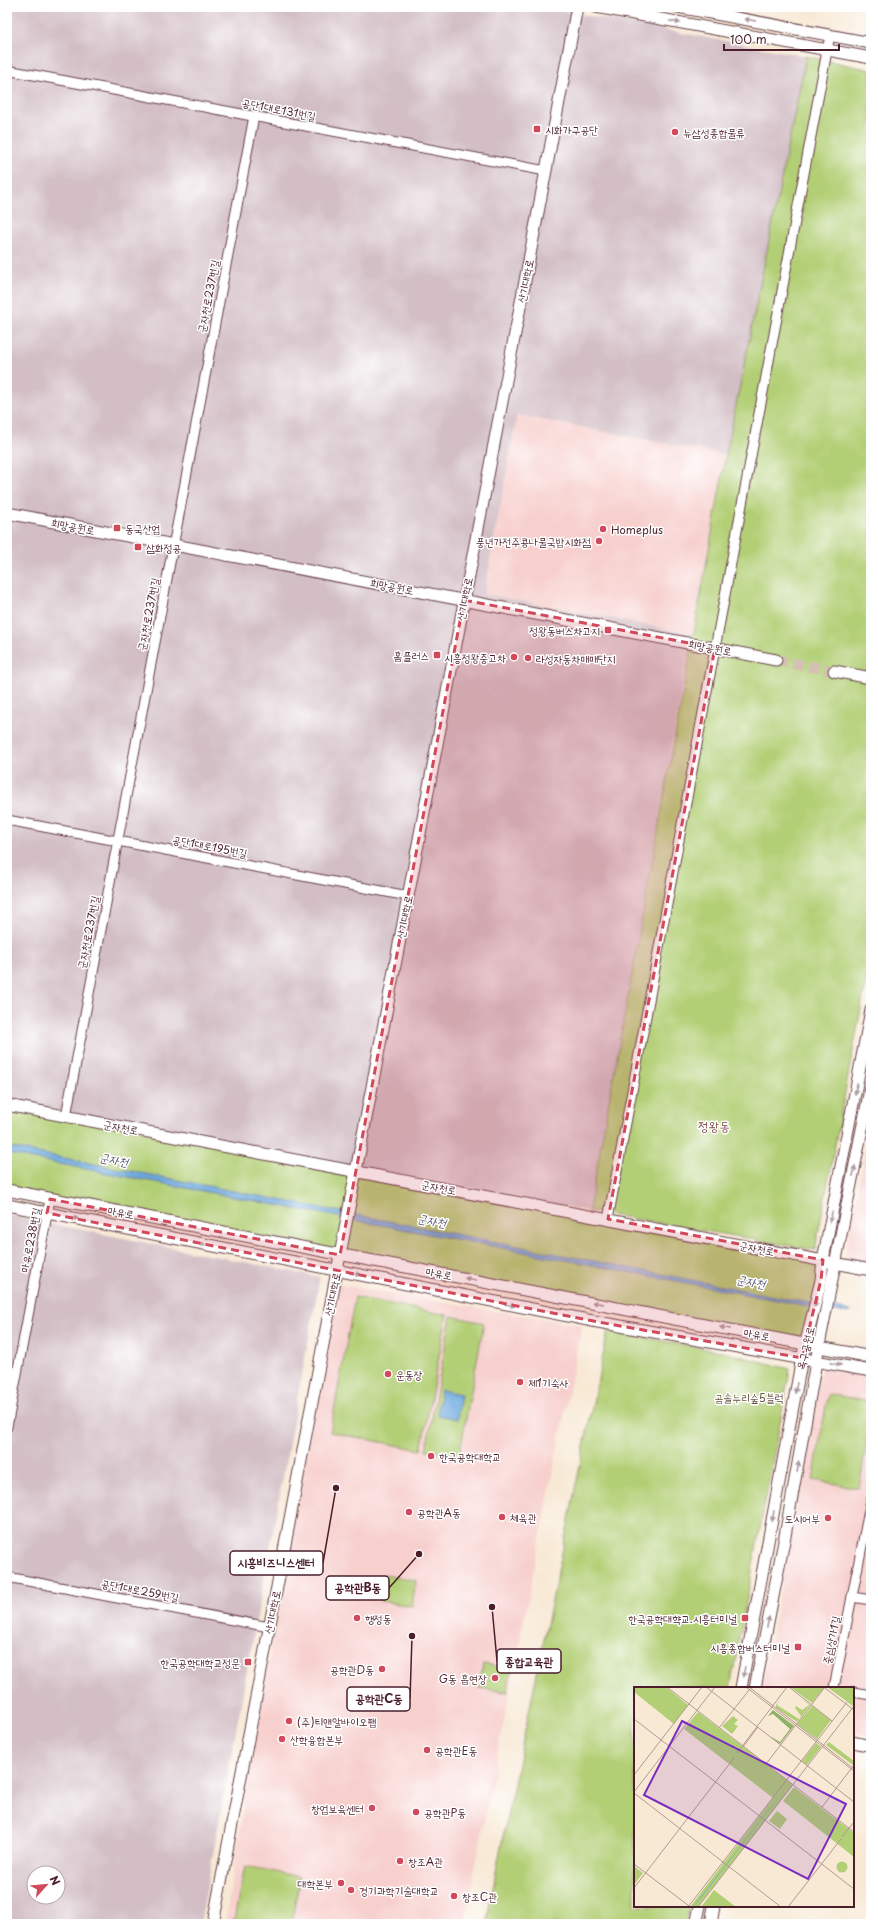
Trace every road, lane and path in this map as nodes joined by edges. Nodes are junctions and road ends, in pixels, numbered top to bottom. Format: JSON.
{"nodes":[{"id":1,"x":577,"y":7,"type":"edge"},
{"id":2,"x":596,"y":7,"type":"edge"},
{"id":3,"x":678,"y":7,"type":"edge"},
{"id":4,"x":830,"y":35,"type":"junction"},
{"id":5,"x":871,"y":43,"type":"edge"},
{"id":6,"x":827,"y":50,"type":"junction"},
{"id":7,"x":871,"y":58,"type":"edge"},
{"id":8,"x":7,"y":70,"type":"edge"},
{"id":9,"x":254,"y":116,"type":"junction"},
{"id":10,"x":546,"y":171,"type":"junction"},
{"id":11,"x":7,"y":513,"type":"edge"},
{"id":12,"x":174,"y":545,"type":"junction"},
{"id":13,"x":464,"y":600,"type":"junction"},
{"id":14,"x":715,"y":648,"type":"junction"},
{"id":15,"x":776,"y":660,"type":"tunnel mouth"},
{"id":16,"x":834,"y":670,"type":"tunnel mouth"},
{"id":17,"x":871,"y":678,"type":"edge"},
{"id":18,"x":7,"y":820,"type":"edge"},
{"id":19,"x":118,"y":841,"type":"junction"},
{"id":20,"x":408,"y":896,"type":"junction"},
{"id":21,"x":871,"y":1010,"type":"edge"},
{"id":22,"x":871,"y":1084,"type":"edge"},
{"id":23,"x":7,"y":1105,"type":"edge"},
{"id":24,"x":66,"y":1116,"type":"junction"},
{"id":25,"x":356,"y":1171,"type":"junction"},
{"id":26,"x":7,"y":1190,"type":"edge"},
{"id":27,"x":50,"y":1199,"type":"junction"},
{"id":28,"x":7,"y":1205,"type":"edge"},
{"id":29,"x":48,"y":1213,"type":"junction"},
{"id":30,"x":608,"y":1220,"type":"junction"},
{"id":31,"x":340,"y":1254,"type":"junction"},
{"id":32,"x":822,"y":1260,"type":"junction"},
{"id":33,"x":836,"y":1263,"type":"junction"},
{"id":34,"x":871,"y":1270,"type":"edge"},
{"id":35,"x":337,"y":1271,"type":"junction"},
{"id":36,"x":805,"y":1343,"type":"junction"},
{"id":37,"x":819,"y":1345,"type":"junction"},
{"id":38,"x":871,"y":1357,"type":"edge"},
{"id":39,"x":802,"y":1358,"type":"junction"},
{"id":40,"x":817,"y":1361,"type":"junction"},
{"id":41,"x":871,"y":1371,"type":"edge"},
{"id":42,"x":7,"y":1426,"type":"edge"},
{"id":43,"x":871,"y":1500,"type":"edge"},
{"id":44,"x":870,"y":1512,"type":"edge"},
{"id":45,"x":7,"y":1577,"type":"edge"},
{"id":46,"x":852,"y":1597,"type":"junction"},
{"id":47,"x":871,"y":1600,"type":"edge"},
{"id":48,"x":269,"y":1627,"type":"junction"},
{"id":49,"x":741,"y":1687,"type":"edge"},
{"id":50,"x":755,"y":1687,"type":"edge"},
{"id":51,"x":834,"y":1687,"type":"edge"},
{"id":52,"x":854,"y":1692,"type":"edge"},
{"id":53,"x":871,"y":1695,"type":"edge"},
{"id":54,"x":854,"y":1742,"type":"edge"},
{"id":55,"x":871,"y":1746,"type":"edge"},
{"id":56,"x":700,"y":1907,"type":"edge"},
{"id":57,"x":714,"y":1907,"type":"edge"},
{"id":58,"x":213,"y":1924,"type":"edge"},
{"id":59,"x":696,"y":1924,"type":"edge"},
{"id":60,"x":711,"y":1924,"type":"edge"}],
"edges":[{"from":1,"to":10,"type":"street","name":"산기대학로"},
{"from":2,"to":6,"type":"street","one_way":true},
{"from":4,"to":3,"type":"street","one_way":true},
{"from":4,"to":5,"type":"street"},
{"from":4,"to":6,"type":"street"},
{"from":6,"to":7,"type":"street"},
{"from":6,"to":14,"type":"street"},
{"from":8,"to":9,"type":"street","name":"공단1대로131번길"},
{"from":9,"to":10,"type":"street","name":"공단1대로131번길"},
{"from":9,"to":12,"type":"street","name":"군자천로237번길"},
{"from":10,"to":13,"type":"street","name":"산기대학로"},
{"from":11,"to":12,"type":"street","name":"희망공원로"},
{"from":12,"to":13,"type":"street","name":"희망공원로"},
{"from":12,"to":19,"type":"street","name":"군자천로237번길"},
{"from":13,"to":14,"type":"street","name":"희망공원로"},
{"from":13,"to":20,"type":"street","name":"산기대학로"},
{"from":14,"to":15,"type":"street","name":"희망공원로"},
{"from":14,"to":30,"type":"street"},
{"from":16,"to":17,"type":"street"},
{"from":18,"to":19,"type":"street","name":"공단1대로195번길"},
{"from":19,"to":20,"type":"street","name":"공단1대로195번길"},
{"from":19,"to":24,"type":"street","name":"군자천로237번길"},
{"from":20,"to":25,"type":"street","name":"산기대학로"},
{"from":21,"to":32,"type":"street","name":"옥구공원로","one_way":true},
{"from":33,"to":22,"type":"street","name":"옥구공원로","one_way":true},
{"from":23,"to":24,"type":"street","name":"군자천로"},
{"from":24,"to":25,"type":"street","name":"군자천로"},
{"from":25,"to":30,"type":"street","name":"군자천로"},
{"from":25,"to":31,"type":"street","name":"산기대학로"},
{"from":26,"to":27,"type":"street","name":"마유로"},
{"from":27,"to":29,"type":"street","name":"마유로238번길"},
{"from":31,"to":27,"type":"street","name":"마유로","one_way":true},
{"from":28,"to":29,"type":"street","name":"마유로"},
{"from":29,"to":35,"type":"street","name":"마유로","one_way":true},
{"from":29,"to":42,"type":"street","name":"마유로238번길"},
{"from":30,"to":32,"type":"street","name":"군자천로"},
{"from":31,"to":35,"type":"street","name":"산기대학로"},
{"from":36,"to":31,"type":"street","name":"마유로","one_way":true},
{"from":32,"to":33,"type":"street","name":"군자천로"},
{"from":32,"to":36,"type":"street","name":"옥구공원로","one_way":true},
{"from":33,"to":34,"type":"street","name":"군자천로"},
{"from":33,"to":37,"type":"street","name":"옥구공원로"},
{"from":35,"to":39,"type":"street","name":"마유로","one_way":true},
{"from":35,"to":48,"type":"street","name":"산기대학로"},
{"from":36,"to":37,"type":"street","name":"마유로"},
{"from":36,"to":39,"type":"street","name":"옥구공원로"},
{"from":37,"to":38,"type":"street","name":"마유로"},
{"from":37,"to":40,"type":"street","name":"옥구공원로"},
{"from":39,"to":40,"type":"street","name":"마유로"},
{"from":39,"to":49,"type":"street","name":"옥구공원로","one_way":true},
{"from":40,"to":41,"type":"street","name":"마유로","one_way":true},
{"from":50,"to":40,"type":"street","name":"옥구공원로","one_way":true},
{"from":43,"to":44,"type":"street","name":"중심상가1길"},
{"from":44,"to":46,"type":"street","name":"중심상가1길"},
{"from":45,"to":48,"type":"street","name":"공단1대로259번길"},
{"from":46,"to":47,"type":"street"},
{"from":46,"to":51,"type":"street","name":"중심상가1길"},
{"from":48,"to":58,"type":"street","name":"산기대학로"},
{"from":52,"to":53,"type":"street"},
{"from":54,"to":55,"type":"street"},
{"from":56,"to":59,"type":"street"},
{"from":57,"to":60,"type":"street"}]}
